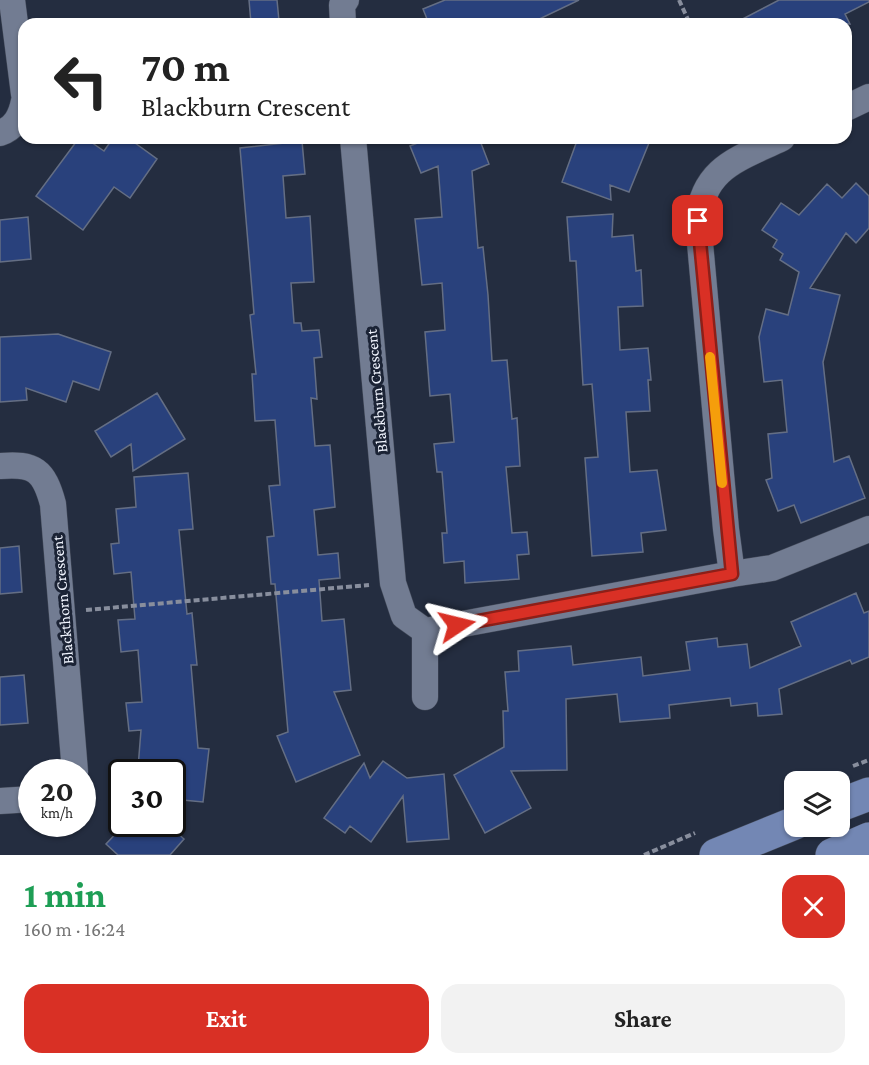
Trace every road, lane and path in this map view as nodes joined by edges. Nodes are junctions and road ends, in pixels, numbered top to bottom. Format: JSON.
{"nodes":[{"id":1,"x":12,"y":0,"type":"edge"},
{"id":2,"x":346,"y":0,"type":"edge"},
{"id":3,"x":679,"y":0,"type":"edge"},
{"id":4,"x":343,"y":18,"type":"edge"},
{"id":5,"x":687,"y":18,"type":"edge"},
{"id":6,"x":18,"y":47,"type":"edge"},
{"id":7,"x":869,"y":97,"type":"edge"},
{"id":8,"x":852,"y":105,"type":"edge"},
{"id":9,"x":18,"y":118,"type":"edge"},
{"id":10,"x":0,"y":133,"type":"edge"},
{"id":11,"x":354,"y":144,"type":"edge"},
{"id":12,"x":770,"y":144,"type":"edge"},
{"id":13,"x":0,"y":466,"type":"edge"},
{"id":14,"x":869,"y":529,"type":"edge"},
{"id":15,"x":732,"y":574,"type":"junction"},
{"id":16,"x":393,"y":583,"type":"junction"},
{"id":17,"x":84,"y":610,"type":"dead end"},
{"id":18,"x":425,"y":631,"type":"junction"},
{"id":19,"x":425,"y":697,"type":"dead end"},
{"id":20,"x":74,"y":759,"type":"edge"},
{"id":21,"x":869,"y":794,"type":"edge"},
{"id":22,"x":18,"y":800,"type":"edge"},
{"id":23,"x":0,"y":801,"type":"edge"},
{"id":24,"x":850,"y":801,"type":"edge"},
{"id":25,"x":784,"y":827,"type":"edge"},
{"id":26,"x":869,"y":839,"type":"edge"},
{"id":27,"x":716,"y":855,"type":"edge"},
{"id":28,"x":832,"y":855,"type":"edge"}],
"edges":[{"from":1,"to":6,"type":"street"},
{"from":2,"to":4,"type":"street"},
{"from":3,"to":5,"type":"path"},
{"from":7,"to":8,"type":"street"},
{"from":9,"to":10,"type":"street"},
{"from":11,"to":16,"type":"street","name":"Blackburn Crescent"},
{"from":12,"to":15,"type":"street"},
{"from":13,"to":20,"type":"street","name":"Blackthorn Crescent"},
{"from":14,"to":15,"type":"street"},
{"from":15,"to":18,"type":"street"},
{"from":16,"to":17,"type":"path"},
{"from":16,"to":18,"type":"street","name":"Blackburn Crescent"},
{"from":18,"to":19,"type":"street"},
{"from":21,"to":24,"type":"main road"},
{"from":22,"to":23,"type":"street"},
{"from":25,"to":27,"type":"main road"},
{"from":26,"to":28,"type":"main road"}]}
